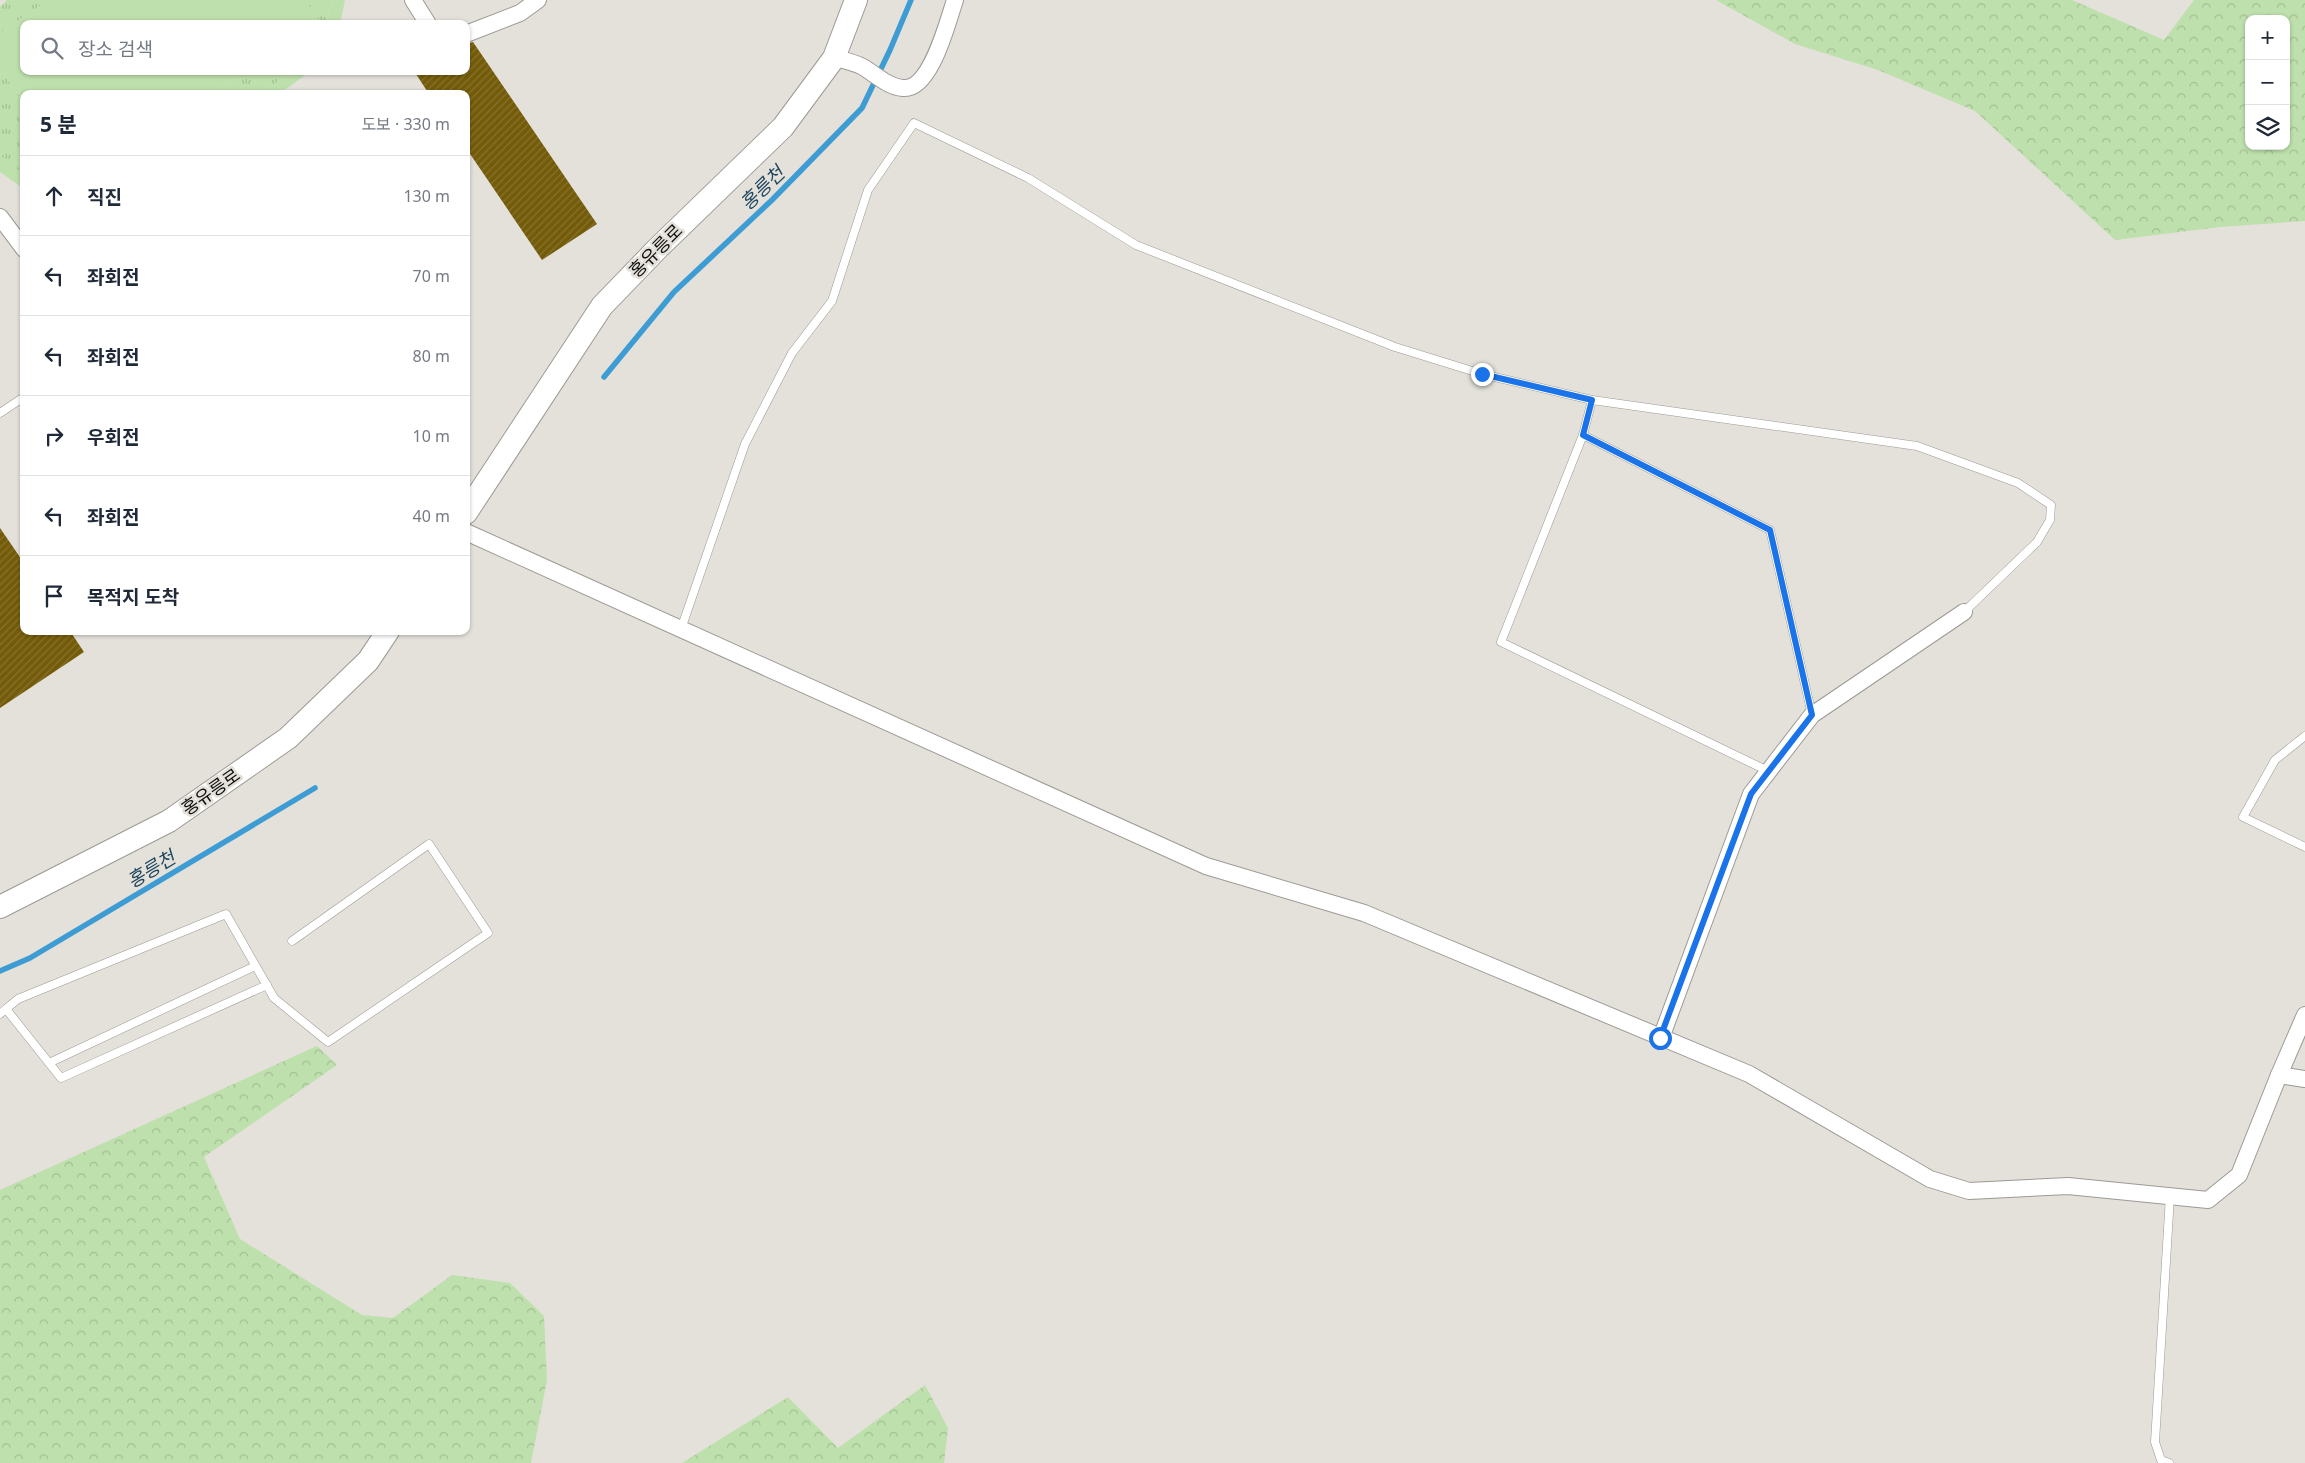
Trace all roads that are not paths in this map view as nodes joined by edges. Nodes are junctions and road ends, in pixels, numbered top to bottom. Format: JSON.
{"nodes":[{"id":1,"x":413,"y":0,"type":"edge"},
{"id":2,"x":538,"y":0,"type":"edge"},
{"id":3,"x":856,"y":0,"type":"edge"},
{"id":4,"x":955,"y":0,"type":"edge"},
{"id":5,"x":426,"y":20,"type":"edge"},
{"id":6,"x":470,"y":32,"type":"edge"},
{"id":7,"x":834,"y":58,"type":"junction"},
{"id":8,"x":0,"y":217,"type":"edge"},
{"id":9,"x":20,"y":244,"type":"edge"},
{"id":10,"x":20,"y":400,"type":"edge"},
{"id":11,"x":1592,"y":400,"type":"junction"},
{"id":12,"x":0,"y":413,"type":"edge"},
{"id":13,"x":1583,"y":435,"type":"junction"},
{"id":14,"x":470,"y":507,"type":"edge"},
{"id":15,"x":471,"y":534,"type":"edge"},
{"id":16,"x":1964,"y":612,"type":"joint"},
{"id":17,"x":681,"y":629,"type":"junction"},
{"id":18,"x":385,"y":635,"type":"edge"},
{"id":19,"x":1812,"y":715,"type":"junction"},
{"id":20,"x":2305,"y":736,"type":"edge"},
{"id":21,"x":1768,"y":771,"type":"junction"},
{"id":22,"x":2305,"y":847,"type":"edge"},
{"id":23,"x":0,"y":907,"type":"edge"},
{"id":24,"x":292,"y":941,"type":"dead end"},
{"id":25,"x":255,"y":966,"type":"junction"},
{"id":26,"x":267,"y":986,"type":"junction"},
{"id":27,"x":3,"y":1012,"type":"edge"},
{"id":28,"x":2305,"y":1015,"type":"edge"},
{"id":29,"x":1660,"y":1038,"type":"junction"},
{"id":30,"x":49,"y":1064,"type":"junction"},
{"id":31,"x":2279,"y":1075,"type":"junction"},
{"id":32,"x":2305,"y":1079,"type":"edge"},
{"id":33,"x":2170,"y":1196,"type":"junction"},
{"id":34,"x":2169,"y":1463,"type":"edge"}],
"edges":[{"from":1,"to":5,"type":"street"},
{"from":2,"to":6,"type":"street"},
{"from":3,"to":7,"type":"street","name":"홍유릉로"},
{"from":4,"to":7,"type":"street"},
{"from":7,"to":14,"type":"street","name":"홍유릉로"},
{"from":8,"to":9,"type":"street"},
{"from":10,"to":12,"type":"lane"},
{"from":11,"to":13,"type":"lane"},
{"from":11,"to":16,"type":"lane"},
{"from":11,"to":17,"type":"lane"},
{"from":13,"to":19,"type":"lane"},
{"from":13,"to":21,"type":"lane"},
{"from":15,"to":17,"type":"street"},
{"from":16,"to":19,"type":"street"},
{"from":17,"to":29,"type":"street"},
{"from":18,"to":23,"type":"street","name":"홍유릉로"},
{"from":19,"to":21,"type":"street"},
{"from":20,"to":22,"type":"lane"},
{"from":21,"to":29,"type":"street"},
{"from":24,"to":26,"type":"lane"},
{"from":25,"to":26,"type":"lane"},
{"from":25,"to":27,"type":"lane"},
{"from":25,"to":30,"type":"lane"},
{"from":26,"to":30,"type":"lane"},
{"from":27,"to":30,"type":"lane"},
{"from":28,"to":31,"type":"street"},
{"from":29,"to":33,"type":"street"},
{"from":31,"to":32,"type":"street"},
{"from":31,"to":33,"type":"street"},
{"from":33,"to":34,"type":"lane"}]}
